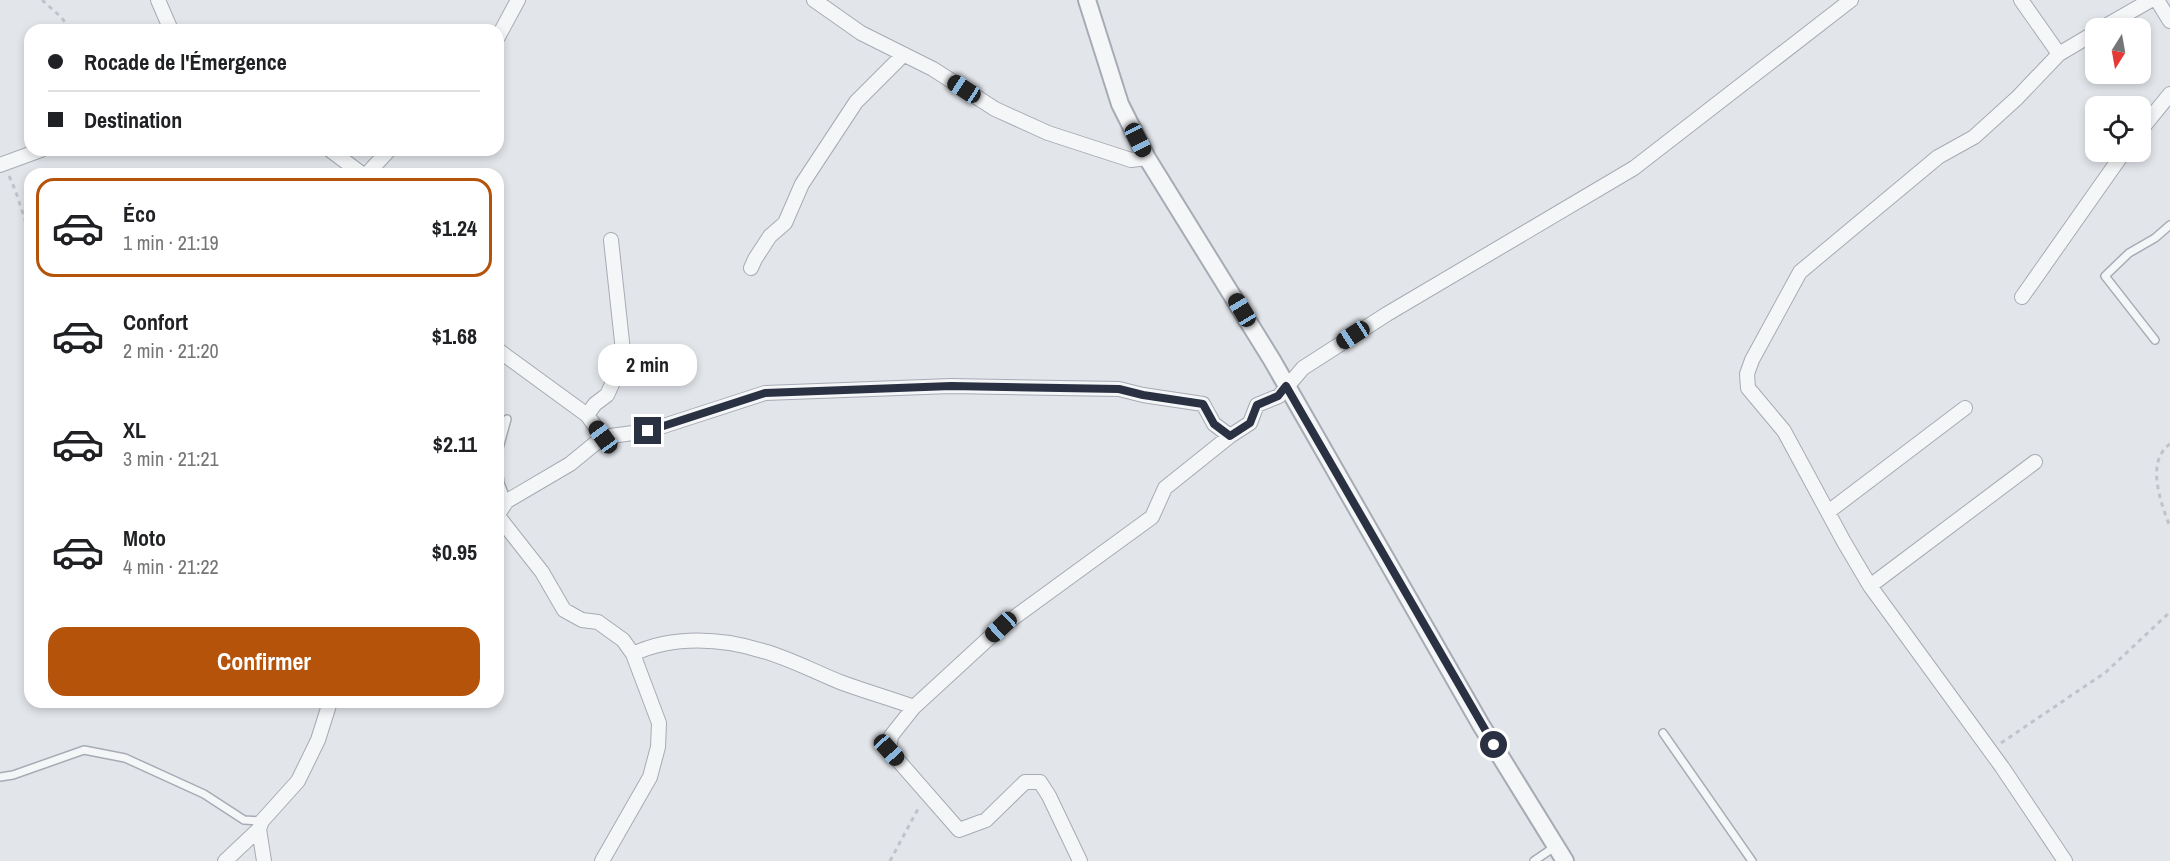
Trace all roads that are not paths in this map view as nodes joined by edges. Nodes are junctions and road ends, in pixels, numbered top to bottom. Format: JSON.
{"nodes":[{"id":1,"x":158,"y":0,"type":"edge"},
{"id":2,"x":518,"y":0,"type":"edge"},
{"id":3,"x":814,"y":0,"type":"edge"},
{"id":4,"x":1087,"y":0,"type":"edge"},
{"id":5,"x":1851,"y":0,"type":"edge"},
{"id":6,"x":2021,"y":0,"type":"edge"},
{"id":7,"x":2151,"y":0,"type":"edge"},
{"id":8,"x":2157,"y":0,"type":"edge"},
{"id":9,"x":2120,"y":18,"type":"edge"},
{"id":10,"x":2170,"y":21,"type":"edge"},
{"id":11,"x":168,"y":24,"type":"edge"},
{"id":12,"x":504,"y":26,"type":"edge"},
{"id":13,"x":2085,"y":39,"type":"edge"},
{"id":14,"x":2059,"y":54,"type":"junction"},
{"id":15,"x":903,"y":56,"type":"junction"},
{"id":16,"x":2170,"y":94,"type":"edge"},
{"id":17,"x":2151,"y":117,"type":"edge"},
{"id":18,"x":24,"y":156,"type":"edge"},
{"id":19,"x":338,"y":156,"type":"edge"},
{"id":20,"x":384,"y":156,"type":"edge"},
{"id":21,"x":1147,"y":158,"type":"junction"},
{"id":22,"x":2117,"y":162,"type":"edge"},
{"id":23,"x":2,"y":164,"type":"edge"},
{"id":24,"x":355,"y":168,"type":"edge"},
{"id":25,"x":372,"y":168,"type":"edge"},
{"id":26,"x":2170,"y":225,"type":"edge"},
{"id":27,"x":611,"y":240,"type":"dead end"},
{"id":28,"x":751,"y":268,"type":"dead end"},
{"id":29,"x":2022,"y":297,"type":"dead end"},
{"id":30,"x":2155,"y":340,"type":"dead end"},
{"id":31,"x":504,"y":354,"type":"edge"},
{"id":32,"x":1286,"y":386,"type":"junction"},
{"id":33,"x":1965,"y":408,"type":"dead end"},
{"id":34,"x":587,"y":415,"type":"junction"},
{"id":35,"x":507,"y":419,"type":"dead end"},
{"id":36,"x":504,"y":430,"type":"edge"},
{"id":37,"x":1230,"y":436,"type":"junction"},
{"id":38,"x":603,"y":437,"type":"junction"},
{"id":39,"x":2035,"y":462,"type":"dead end"},
{"id":40,"x":504,"y":493,"type":"edge"},
{"id":41,"x":507,"y":501,"type":"junction"},
{"id":42,"x":504,"y":506,"type":"edge"},
{"id":43,"x":1827,"y":512,"type":"junction"},
{"id":44,"x":504,"y":523,"type":"edge"},
{"id":45,"x":1870,"y":586,"type":"junction"},
{"id":46,"x":633,"y":654,"type":"junction"},
{"id":47,"x":914,"y":707,"type":"junction"},
{"id":48,"x":328,"y":708,"type":"edge"},
{"id":49,"x":1663,"y":733,"type":"dead end"},
{"id":50,"x":0,"y":777,"type":"edge"},
{"id":51,"x":261,"y":825,"type":"junction"},
{"id":52,"x":1556,"y":846,"type":"junction"},
{"id":53,"x":225,"y":861,"type":"edge"},
{"id":54,"x":264,"y":861,"type":"edge"},
{"id":55,"x":602,"y":861,"type":"edge"},
{"id":56,"x":1080,"y":861,"type":"edge"},
{"id":57,"x":1534,"y":861,"type":"edge"},
{"id":58,"x":1565,"y":861,"type":"edge"},
{"id":59,"x":1752,"y":861,"type":"edge"},
{"id":60,"x":2065,"y":861,"type":"edge"}],
"edges":[{"from":1,"to":11,"type":"street"},
{"from":2,"to":12,"type":"street"},
{"from":3,"to":15,"type":"street"},
{"from":4,"to":21,"type":"street"},
{"from":5,"to":32,"type":"street"},
{"from":6,"to":14,"type":"street"},
{"from":7,"to":9,"type":"street"},
{"from":8,"to":10,"type":"street"},
{"from":13,"to":14,"type":"street"},
{"from":14,"to":43,"type":"street"},
{"from":15,"to":21,"type":"street"},
{"from":15,"to":28,"type":"street"},
{"from":16,"to":17,"type":"street"},
{"from":18,"to":23,"type":"street"},
{"from":19,"to":24,"type":"street"},
{"from":20,"to":25,"type":"street"},
{"from":21,"to":32,"type":"street"},
{"from":22,"to":29,"type":"street"},
{"from":26,"to":30,"type":"lane"},
{"from":27,"to":34,"type":"street"},
{"from":31,"to":34,"type":"street"},
{"from":32,"to":37,"type":"street"},
{"from":32,"to":52,"type":"street"},
{"from":33,"to":43,"type":"street"},
{"from":34,"to":38,"type":"street"},
{"from":35,"to":36,"type":"lane"},
{"from":37,"to":38,"type":"street"},
{"from":37,"to":47,"type":"street"},
{"from":38,"to":41,"type":"street"},
{"from":39,"to":45,"type":"street"},
{"from":40,"to":41,"type":"lane"},
{"from":41,"to":42,"type":"street"},
{"from":43,"to":45,"type":"street"},
{"from":44,"to":46,"type":"street"},
{"from":45,"to":60,"type":"street"},
{"from":46,"to":47,"type":"street"},
{"from":46,"to":55,"type":"street"},
{"from":47,"to":56,"type":"street"},
{"from":48,"to":51,"type":"street"},
{"from":49,"to":59,"type":"lane"},
{"from":50,"to":51,"type":"lane"},
{"from":51,"to":53,"type":"street"},
{"from":51,"to":54,"type":"street"},
{"from":52,"to":57,"type":"lane"},
{"from":52,"to":58,"type":"street"}]}
